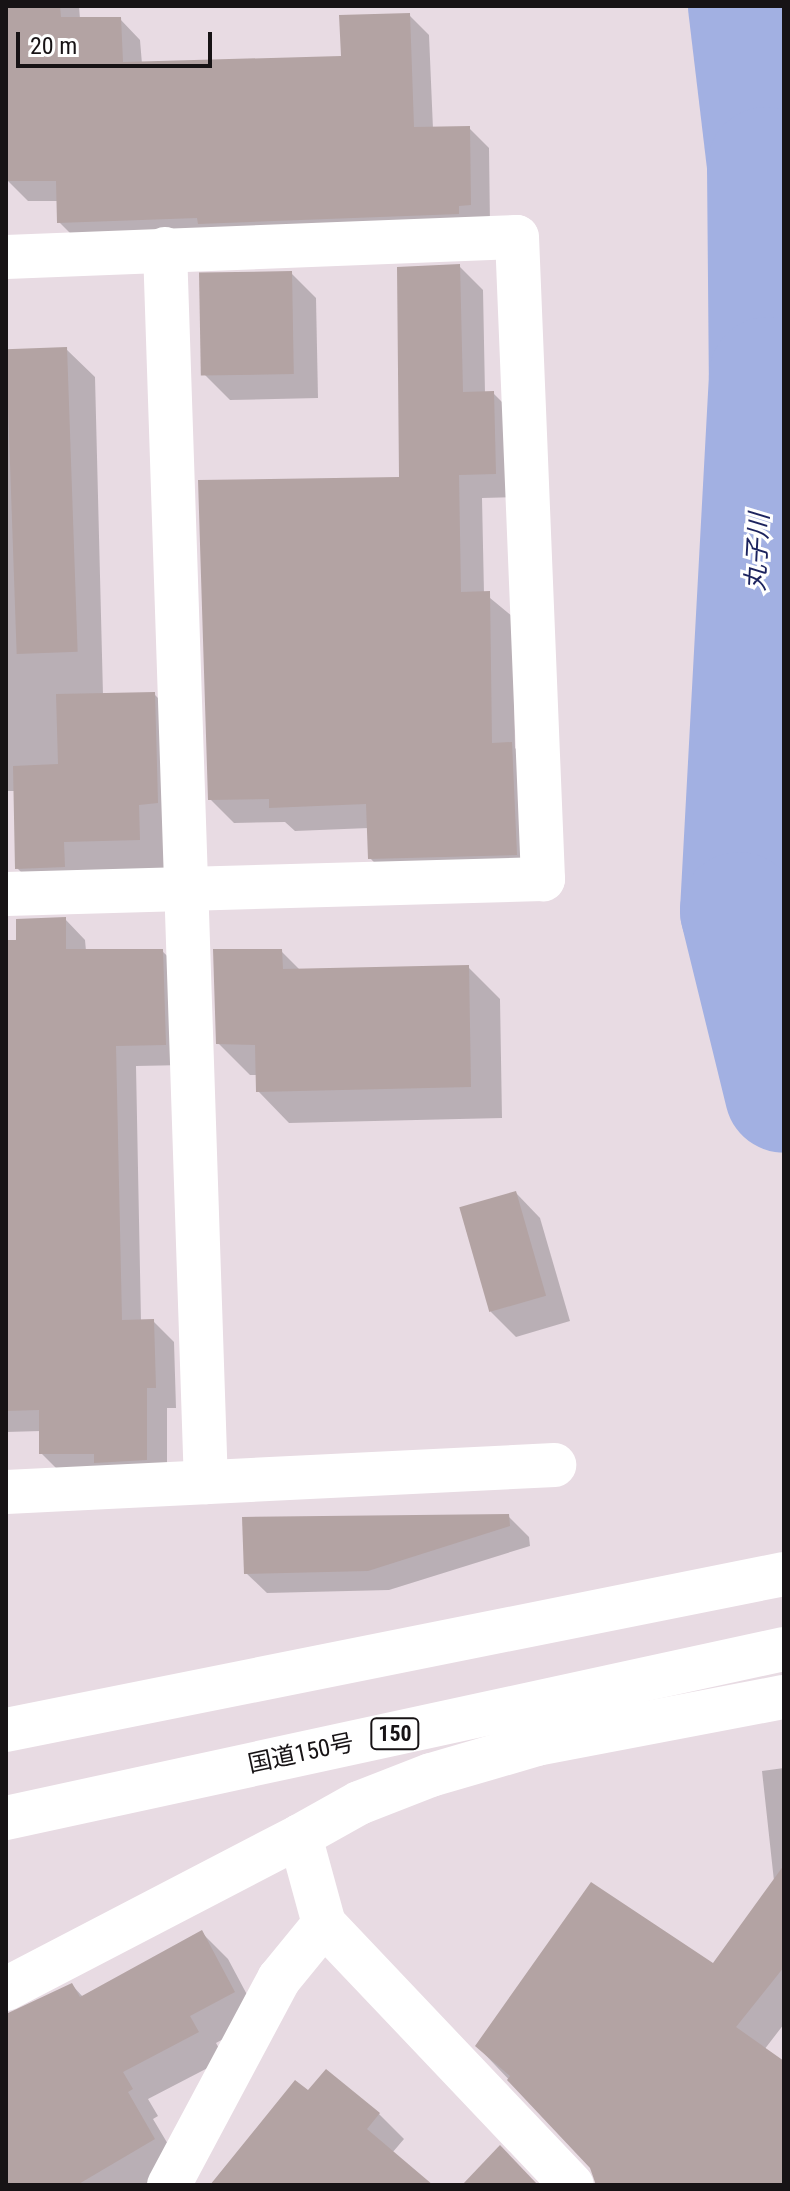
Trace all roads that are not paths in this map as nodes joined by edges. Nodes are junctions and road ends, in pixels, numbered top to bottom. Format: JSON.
{"nodes":[{"id":1,"x":165,"y":249,"type":"junction"},
{"id":2,"x":6,"y":257,"type":"edge"},
{"id":3,"x":185,"y":889,"type":"junction"},
{"id":4,"x":6,"y":894,"type":"edge"},
{"id":5,"x":554,"y":1465,"type":"dead end"},
{"id":6,"x":206,"y":1482,"type":"junction"},
{"id":7,"x":6,"y":1492,"type":"edge"},
{"id":8,"x":784,"y":1574,"type":"edge"},
{"id":9,"x":784,"y":1649,"type":"edge"},
{"id":10,"x":784,"y":1697,"type":"edge"},
{"id":11,"x":6,"y":1730,"type":"edge"},
{"id":12,"x":6,"y":1818,"type":"edge"},
{"id":13,"x":300,"y":1836,"type":"junction"},
{"id":14,"x":324,"y":1924,"type":"junction"},
{"id":15,"x":6,"y":1989,"type":"edge"},
{"id":16,"x":169,"y":2185,"type":"edge"},
{"id":17,"x":572,"y":2185,"type":"edge"}],
"edges":[{"from":1,"to":2,"type":"main road"},
{"from":1,"to":3,"type":"main road"},
{"from":1,"to":3,"type":"main road"},
{"from":3,"to":4,"type":"main road"},
{"from":3,"to":6,"type":"main road"},
{"from":5,"to":6,"type":"main road"},
{"from":6,"to":7,"type":"main road"},
{"from":8,"to":11,"type":"main road"},
{"from":9,"to":12,"type":"main road","name":"国道150号","number":"150"},
{"from":10,"to":13,"type":"main road"},
{"from":13,"to":14,"type":"main road"},
{"from":13,"to":15,"type":"main road"},
{"from":14,"to":16,"type":"main road"},
{"from":14,"to":17,"type":"main road"}]}
